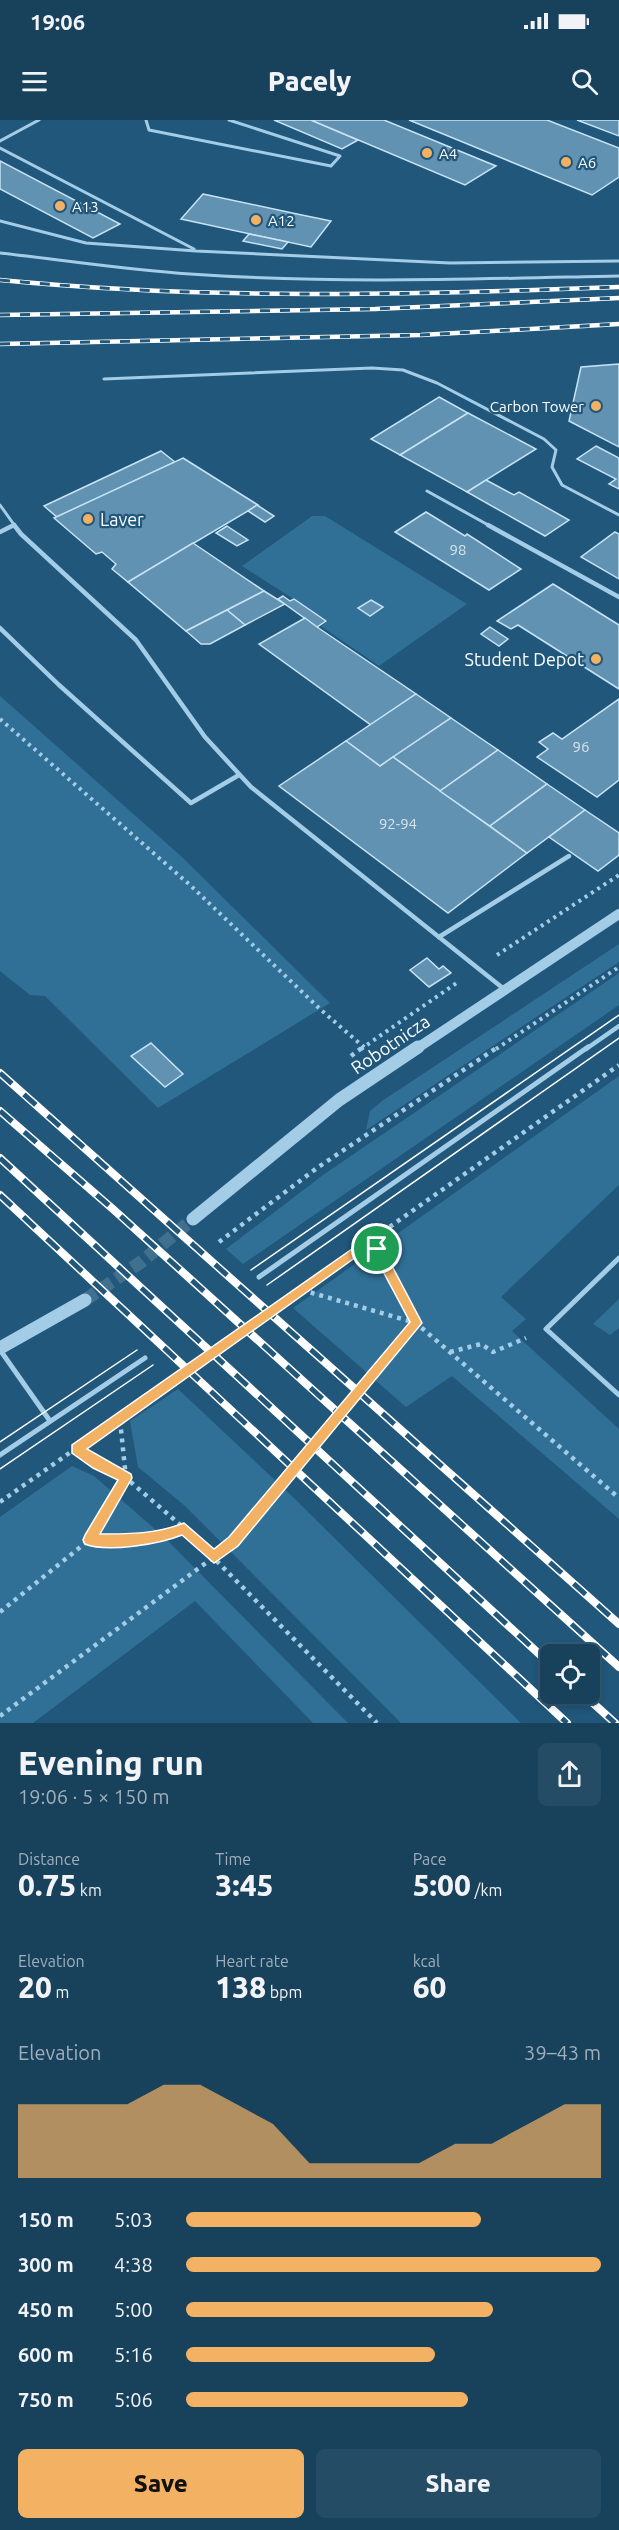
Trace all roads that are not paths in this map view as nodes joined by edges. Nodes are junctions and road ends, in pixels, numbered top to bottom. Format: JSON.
{"nodes":[{"id":1,"x":39,"y":120,"type":"edge"},
{"id":2,"x":146,"y":120,"type":"edge"},
{"id":3,"x":229,"y":120,"type":"edge"},
{"id":4,"x":0,"y":141,"type":"edge"},
{"id":5,"x":0,"y":148,"type":"edge"},
{"id":6,"x":0,"y":221,"type":"edge"},
{"id":7,"x":196,"y":251,"type":"junction"},
{"id":8,"x":0,"y":253,"type":"edge"},
{"id":9,"x":619,"y":261,"type":"edge"},
{"id":10,"x":619,"y":276,"type":"edge"},
{"id":11,"x":104,"y":379,"type":"dead end"},
{"id":12,"x":427,"y":491,"type":"dead end"},
{"id":13,"x":0,"y":505,"type":"edge"},
{"id":14,"x":619,"y":515,"type":"edge"},
{"id":15,"x":14,"y":525,"type":"junction"},
{"id":16,"x":0,"y":532,"type":"edge"},
{"id":17,"x":619,"y":597,"type":"edge"},
{"id":18,"x":0,"y":628,"type":"edge"},
{"id":19,"x":239,"y":775,"type":"junction"},
{"id":20,"x":569,"y":856,"type":"dead end"},
{"id":21,"x":619,"y":914,"type":"edge"},
{"id":22,"x":439,"y":937,"type":"junction"},
{"id":23,"x":504,"y":989,"type":"junction"},
{"id":24,"x":619,"y":1026,"type":"edge"},
{"id":25,"x":193,"y":1220,"type":"tunnel mouth"},
{"id":26,"x":619,"y":1258,"type":"edge"},
{"id":27,"x":259,"y":1277,"type":"dead end"},
{"id":28,"x":85,"y":1300,"type":"tunnel mouth"},
{"id":29,"x":0,"y":1349,"type":"edge"},
{"id":30,"x":145,"y":1358,"type":"dead end"},
{"id":31,"x":619,"y":1395,"type":"edge"},
{"id":32,"x":50,"y":1421,"type":"junction"},
{"id":33,"x":0,"y":1455,"type":"edge"}],
"edges":[{"from":1,"to":4,"type":"lane"},
{"from":2,"to":3,"type":"lane"},
{"from":5,"to":7,"type":"lane"},
{"from":6,"to":7,"type":"lane"},
{"from":7,"to":9,"type":"lane"},
{"from":8,"to":10,"type":"lane"},
{"from":11,"to":14,"type":"lane"},
{"from":12,"to":17,"type":"lane"},
{"from":13,"to":15,"type":"lane"},
{"from":15,"to":16,"type":"lane"},
{"from":15,"to":19,"type":"lane"},
{"from":18,"to":19,"type":"lane"},
{"from":19,"to":22,"type":"lane"},
{"from":20,"to":22,"type":"lane"},
{"from":21,"to":23,"type":"street","name":"Robotnicza"},
{"from":22,"to":23,"type":"lane"},
{"from":23,"to":25,"type":"street","name":"Robotnicza"},
{"from":24,"to":27,"type":"lane"},
{"from":26,"to":31,"type":"lane"},
{"from":28,"to":29,"type":"street"},
{"from":29,"to":32,"type":"lane"},
{"from":30,"to":32,"type":"lane"},
{"from":32,"to":33,"type":"lane"}]}
